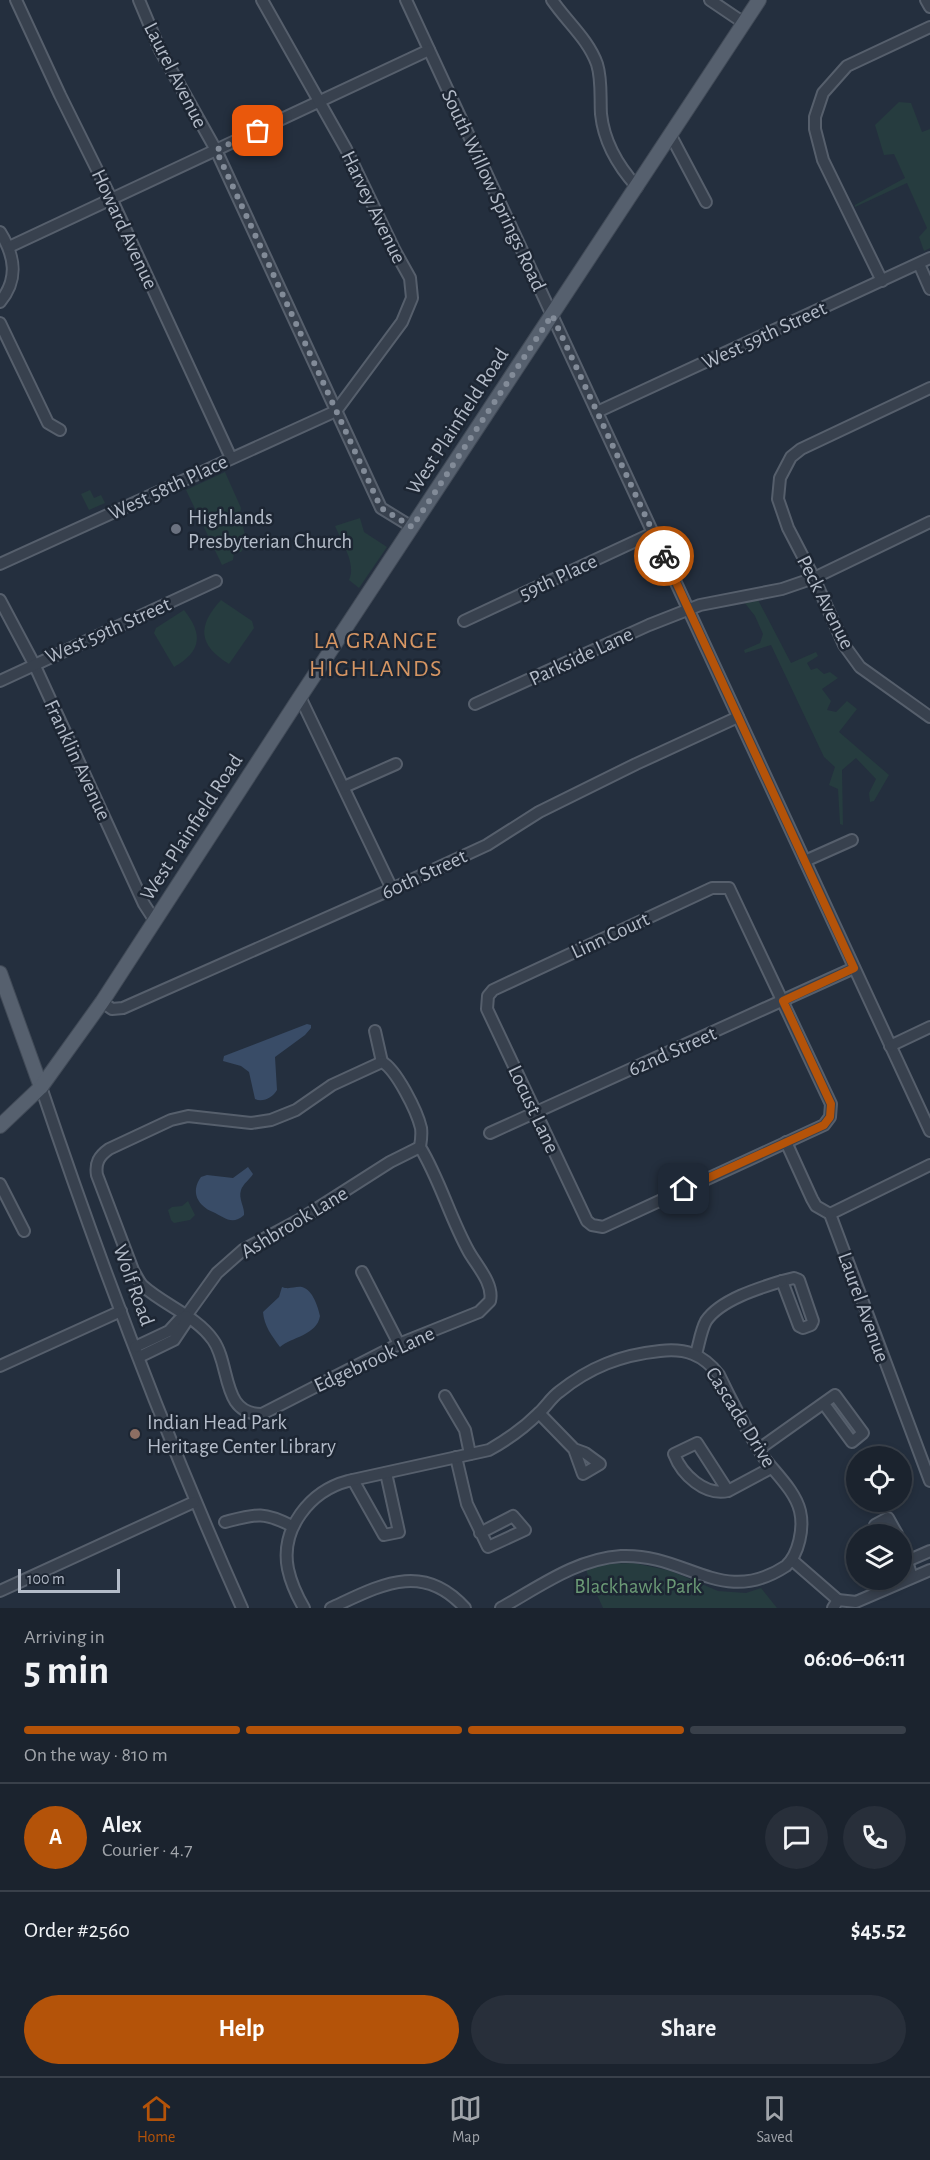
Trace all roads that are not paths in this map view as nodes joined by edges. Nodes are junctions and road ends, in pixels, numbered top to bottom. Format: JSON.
{"nodes":[{"id":1,"x":16,"y":0,"type":"edge"},
{"id":2,"x":139,"y":0,"type":"edge"},
{"id":3,"x":262,"y":0,"type":"edge"},
{"id":4,"x":406,"y":0,"type":"edge"},
{"id":5,"x":552,"y":0,"type":"edge"},
{"id":6,"x":710,"y":0,"type":"edge"},
{"id":7,"x":759,"y":0,"type":"edge"},
{"id":8,"x":926,"y":0,"type":"edge"},
{"id":9,"x":930,"y":7,"type":"edge"},
{"id":10,"x":744,"y":23,"type":"junction"},
{"id":11,"x":930,"y":27,"type":"edge"},
{"id":12,"x":429,"y":50,"type":"junction"},
{"id":13,"x":320,"y":101,"type":"junction"},
{"id":14,"x":671,"y":136,"type":"junction"},
{"id":15,"x":216,"y":150,"type":"junction"},
{"id":16,"x":637,"y":187,"type":"junction"},
{"id":17,"x":111,"y":198,"type":"junction"},
{"id":18,"x":706,"y":202,"type":"dead end"},
{"id":19,"x":0,"y":232,"type":"edge"},
{"id":20,"x":9,"y":247,"type":"junction"},
{"id":21,"x":930,"y":258,"type":"edge"},
{"id":22,"x":919,"y":264,"type":"junction"},
{"id":23,"x":882,"y":281,"type":"junction"},
{"id":24,"x":930,"y":289,"type":"edge"},
{"id":25,"x":0,"y":302,"type":"edge"},
{"id":26,"x":552,"y":315,"type":"junction"},
{"id":27,"x":0,"y":323,"type":"edge"},
{"id":28,"x":930,"y":388,"type":"edge"},
{"id":29,"x":336,"y":411,"type":"junction"},
{"id":30,"x":597,"y":412,"type":"junction"},
{"id":31,"x":60,"y":430,"type":"dead end"},
{"id":32,"x":231,"y":458,"type":"junction"},
{"id":33,"x":930,"y":522,"type":"edge"},
{"id":34,"x":412,"y":527,"type":"junction"},
{"id":35,"x":653,"y":533,"type":"junction"},
{"id":36,"x":0,"y":564,"type":"edge"},
{"id":37,"x":814,"y":578,"type":"junction"},
{"id":38,"x":216,"y":581,"type":"dead end"},
{"id":39,"x":0,"y":600,"type":"edge"},
{"id":40,"x":688,"y":609,"type":"junction"},
{"id":41,"x":464,"y":621,"type":"dead end"},
{"id":42,"x":34,"y":664,"type":"junction"},
{"id":43,"x":0,"y":681,"type":"edge"},
{"id":44,"x":300,"y":697,"type":"junction"},
{"id":45,"x":475,"y":704,"type":"dead end"},
{"id":46,"x":738,"y":717,"type":"junction"},
{"id":47,"x":930,"y":717,"type":"edge"},
{"id":48,"x":396,"y":764,"type":"dead end"},
{"id":49,"x":344,"y":787,"type":"junction"},
{"id":50,"x":852,"y":840,"type":"dead end"},
{"id":51,"x":805,"y":861,"type":"junction"},
{"id":52,"x":392,"y":890,"type":"junction"},
{"id":53,"x":155,"y":921,"type":"junction"},
{"id":54,"x":854,"y":968,"type":"junction"},
{"id":55,"x":0,"y":972,"type":"edge"},
{"id":56,"x":493,"y":990,"type":"joint"},
{"id":57,"x":783,"y":1001,"type":"junction"},
{"id":58,"x":102,"y":1002,"type":"junction"},
{"id":59,"x":929,"y":1026,"type":"edge"},
{"id":60,"x":375,"y":1031,"type":"dead end"},
{"id":61,"x":890,"y":1046,"type":"junction"},
{"id":62,"x":382,"y":1062,"type":"junction"},
{"id":63,"x":41,"y":1087,"type":"junction"},
{"id":64,"x":536,"y":1113,"type":"junction"},
{"id":65,"x":0,"y":1126,"type":"edge"},
{"id":66,"x":930,"y":1131,"type":"edge"},
{"id":67,"x":490,"y":1133,"type":"dead end"},
{"id":68,"x":786,"y":1142,"type":"junction"},
{"id":69,"x":420,"y":1148,"type":"junction"},
{"id":70,"x":930,"y":1165,"type":"edge"},
{"id":71,"x":0,"y":1184,"type":"edge"},
{"id":72,"x":830,"y":1214,"type":"junction"},
{"id":73,"x":24,"y":1231,"type":"dead end"},
{"id":74,"x":362,"y":1272,"type":"dead end"},
{"id":75,"x":782,"y":1281,"type":"dead end"},
{"id":76,"x":121,"y":1311,"type":"junction"},
{"id":77,"x":186,"y":1316,"type":"junction"},
{"id":78,"x":399,"y":1344,"type":"junction"},
{"id":79,"x":137,"y":1352,"type":"junction"},
{"id":80,"x":696,"y":1354,"type":"junction"},
{"id":81,"x":0,"y":1366,"type":"edge"},
{"id":82,"x":445,"y":1396,"type":"dead end"},
{"id":83,"x":824,"y":1404,"type":"dead end"},
{"id":84,"x":539,"y":1413,"type":"junction"},
{"id":85,"x":574,"y":1449,"type":"dead end"},
{"id":86,"x":759,"y":1449,"type":"junction"},
{"id":87,"x":470,"y":1454,"type":"junction"},
{"id":88,"x":456,"y":1457,"type":"junction"},
{"id":89,"x":771,"y":1468,"type":"junction"},
{"id":90,"x":386,"y":1473,"type":"junction"},
{"id":91,"x":353,"y":1480,"type":"junction"},
{"id":92,"x":930,"y":1481,"type":"edge"},
{"id":93,"x":728,"y":1491,"type":"junction"},
{"id":94,"x":194,"y":1502,"type":"junction"},
{"id":95,"x":225,"y":1522,"type":"dead end"},
{"id":96,"x":877,"y":1524,"type":"edge"},
{"id":97,"x":891,"y":1524,"type":"edge"},
{"id":98,"x":292,"y":1526,"type":"junction"},
{"id":99,"x":480,"y":1533,"type":"dead end"},
{"id":100,"x":930,"y":1551,"type":"edge"},
{"id":101,"x":912,"y":1552,"type":"edge"},
{"id":102,"x":792,"y":1560,"type":"junction"},
{"id":103,"x":930,"y":1570,"type":"edge"},
{"id":104,"x":912,"y":1577,"type":"edge"},
{"id":105,"x":883,"y":1590,"type":"edge"},
{"id":106,"x":0,"y":1591,"type":"edge"},
{"id":107,"x":836,"y":1604,"type":"edge"},
{"id":108,"x":242,"y":1608,"type":"edge"},
{"id":109,"x":304,"y":1608,"type":"edge"},
{"id":110,"x":331,"y":1608,"type":"edge"},
{"id":111,"x":465,"y":1608,"type":"edge"},
{"id":112,"x":501,"y":1608,"type":"edge"}],
"edges":[{"from":1,"to":17,"type":"street","name":"Howard Avenue"},
{"from":2,"to":15,"type":"street","name":"Laurel Avenue"},
{"from":3,"to":13,"type":"street","name":"Harvey Avenue"},
{"from":4,"to":12,"type":"street","name":"South Willow Springs Road"},
{"from":5,"to":16,"type":"street"},
{"from":6,"to":10,"type":"street"},
{"from":7,"to":10,"type":"main road","name":"West Plainfield Road"},
{"from":8,"to":9,"type":"street"},
{"from":10,"to":14,"type":"main road","name":"West Plainfield Road"},
{"from":11,"to":23,"type":"street"},
{"from":12,"to":13,"type":"street"},
{"from":12,"to":26,"type":"street","name":"South Willow Springs Road"},
{"from":13,"to":15,"type":"street"},
{"from":13,"to":29,"type":"street","name":"Harvey Avenue"},
{"from":14,"to":16,"type":"main road","name":"West Plainfield Road"},
{"from":14,"to":18,"type":"street"},
{"from":15,"to":17,"type":"street"},
{"from":15,"to":29,"type":"street","name":"Laurel Avenue"},
{"from":16,"to":26,"type":"main road","name":"West Plainfield Road"},
{"from":17,"to":20,"type":"street"},
{"from":17,"to":32,"type":"street","name":"Howard Avenue"},
{"from":19,"to":20,"type":"street"},
{"from":20,"to":25,"type":"street"},
{"from":21,"to":22,"type":"street","name":"West 59th Street"},
{"from":22,"to":23,"type":"street","name":"West 59th Street"},
{"from":22,"to":24,"type":"street"},
{"from":23,"to":30,"type":"street","name":"West 59th Street"},
{"from":26,"to":30,"type":"street","name":"South Willow Springs Road"},
{"from":26,"to":34,"type":"main road","name":"West Plainfield Road"},
{"from":27,"to":31,"type":"street"},
{"from":28,"to":37,"type":"street","name":"Peck Avenue"},
{"from":29,"to":32,"type":"street","name":"West 58th Place"},
{"from":29,"to":34,"type":"street","name":"Laurel Avenue"},
{"from":30,"to":35,"type":"street","name":"South Willow Springs Road"},
{"from":32,"to":36,"type":"street","name":"West 58th Place"},
{"from":33,"to":37,"type":"street"},
{"from":34,"to":44,"type":"main road","name":"West Plainfield Road"},
{"from":35,"to":40,"type":"street","name":"South Willow Springs Road"},
{"from":35,"to":41,"type":"street","name":"59th Place"},
{"from":37,"to":40,"type":"street"},
{"from":37,"to":47,"type":"street","name":"Peck Avenue"},
{"from":38,"to":42,"type":"street","name":"West 59th Street"},
{"from":39,"to":42,"type":"street","name":"Franklin Avenue"},
{"from":40,"to":45,"type":"street","name":"Parkside Lane"},
{"from":40,"to":46,"type":"street","name":"South Willow Springs Road"},
{"from":42,"to":43,"type":"street","name":"West 59th Street"},
{"from":42,"to":53,"type":"street","name":"Franklin Avenue"},
{"from":44,"to":49,"type":"street"},
{"from":44,"to":53,"type":"main road","name":"West Plainfield Road"},
{"from":46,"to":51,"type":"street","name":"South Willow Springs Road"},
{"from":46,"to":52,"type":"street","name":"60th Street"},
{"from":48,"to":49,"type":"street"},
{"from":49,"to":52,"type":"street"},
{"from":50,"to":51,"type":"street"},
{"from":51,"to":54,"type":"street","name":"South Willow Springs Road"},
{"from":52,"to":58,"type":"street","name":"60th Street"},
{"from":53,"to":58,"type":"main road","name":"West Plainfield Road"},
{"from":54,"to":57,"type":"street","name":"62nd Street"},
{"from":54,"to":61,"type":"street","name":"South Willow Springs Road"},
{"from":55,"to":63,"type":"main road","name":"Wolf Road"},
{"from":56,"to":57,"type":"street","name":"Linn Court"},
{"from":56,"to":64,"type":"street","name":"Locust Lane"},
{"from":57,"to":64,"type":"street","name":"62nd Street"},
{"from":57,"to":68,"type":"street"},
{"from":58,"to":63,"type":"main road","name":"West Plainfield Road"},
{"from":59,"to":61,"type":"street"},
{"from":60,"to":62,"type":"street"},
{"from":61,"to":66,"type":"street","name":"South Willow Springs Road"},
{"from":62,"to":69,"type":"street"},
{"from":62,"to":77,"type":"street"},
{"from":63,"to":65,"type":"main road","name":"West Plainfield Road"},
{"from":63,"to":76,"type":"street","name":"Wolf Road"},
{"from":64,"to":67,"type":"street","name":"62nd Street"},
{"from":64,"to":68,"type":"street","name":"Locust Lane"},
{"from":68,"to":72,"type":"street","name":"Laurel Avenue"},
{"from":69,"to":77,"type":"street","name":"Ashbrook Lane"},
{"from":69,"to":78,"type":"street","name":"Edgebrook Lane"},
{"from":70,"to":72,"type":"street"},
{"from":71,"to":73,"type":"street"},
{"from":72,"to":92,"type":"street","name":"Laurel Avenue"},
{"from":74,"to":78,"type":"street"},
{"from":75,"to":80,"type":"street"},
{"from":76,"to":79,"type":"street","name":"Wolf Road"},
{"from":76,"to":81,"type":"street"},
{"from":77,"to":78,"type":"street","name":"Edgebrook Lane"},
{"from":77,"to":79,"type":"street","name":"Ashbrook Lane"},
{"from":79,"to":94,"type":"street","name":"Wolf Road"},
{"from":80,"to":84,"type":"street","name":"Cascade Drive"},
{"from":80,"to":86,"type":"street","name":"Cascade Drive"},
{"from":82,"to":87,"type":"street"},
{"from":83,"to":86,"type":"street"},
{"from":84,"to":85,"type":"street"},
{"from":84,"to":87,"type":"street","name":"Cascade Drive"},
{"from":86,"to":89,"type":"street","name":"Cascade Drive"},
{"from":87,"to":88,"type":"street","name":"Cascade Drive"},
{"from":88,"to":90,"type":"street","name":"Cascade Drive"},
{"from":88,"to":99,"type":"street"},
{"from":89,"to":93,"type":"street"},
{"from":89,"to":102,"type":"street","name":"Cascade Drive"},
{"from":90,"to":91,"type":"street","name":"Cascade Drive"},
{"from":90,"to":91,"type":"street"},
{"from":91,"to":98,"type":"street","name":"Cascade Drive"},
{"from":93,"to":93,"type":"street"},
{"from":94,"to":106,"type":"street"},
{"from":94,"to":108,"type":"street","name":"Wolf Road"},
{"from":95,"to":98,"type":"street"},
{"from":96,"to":97,"type":"street"},
{"from":98,"to":109,"type":"street","name":"Cascade Drive"},
{"from":100,"to":101,"type":"street"},
{"from":102,"to":107,"type":"street"},
{"from":102,"to":112,"type":"street"},
{"from":103,"to":104,"type":"street"},
{"from":105,"to":107,"type":"street"},
{"from":110,"to":111,"type":"street"}]}
